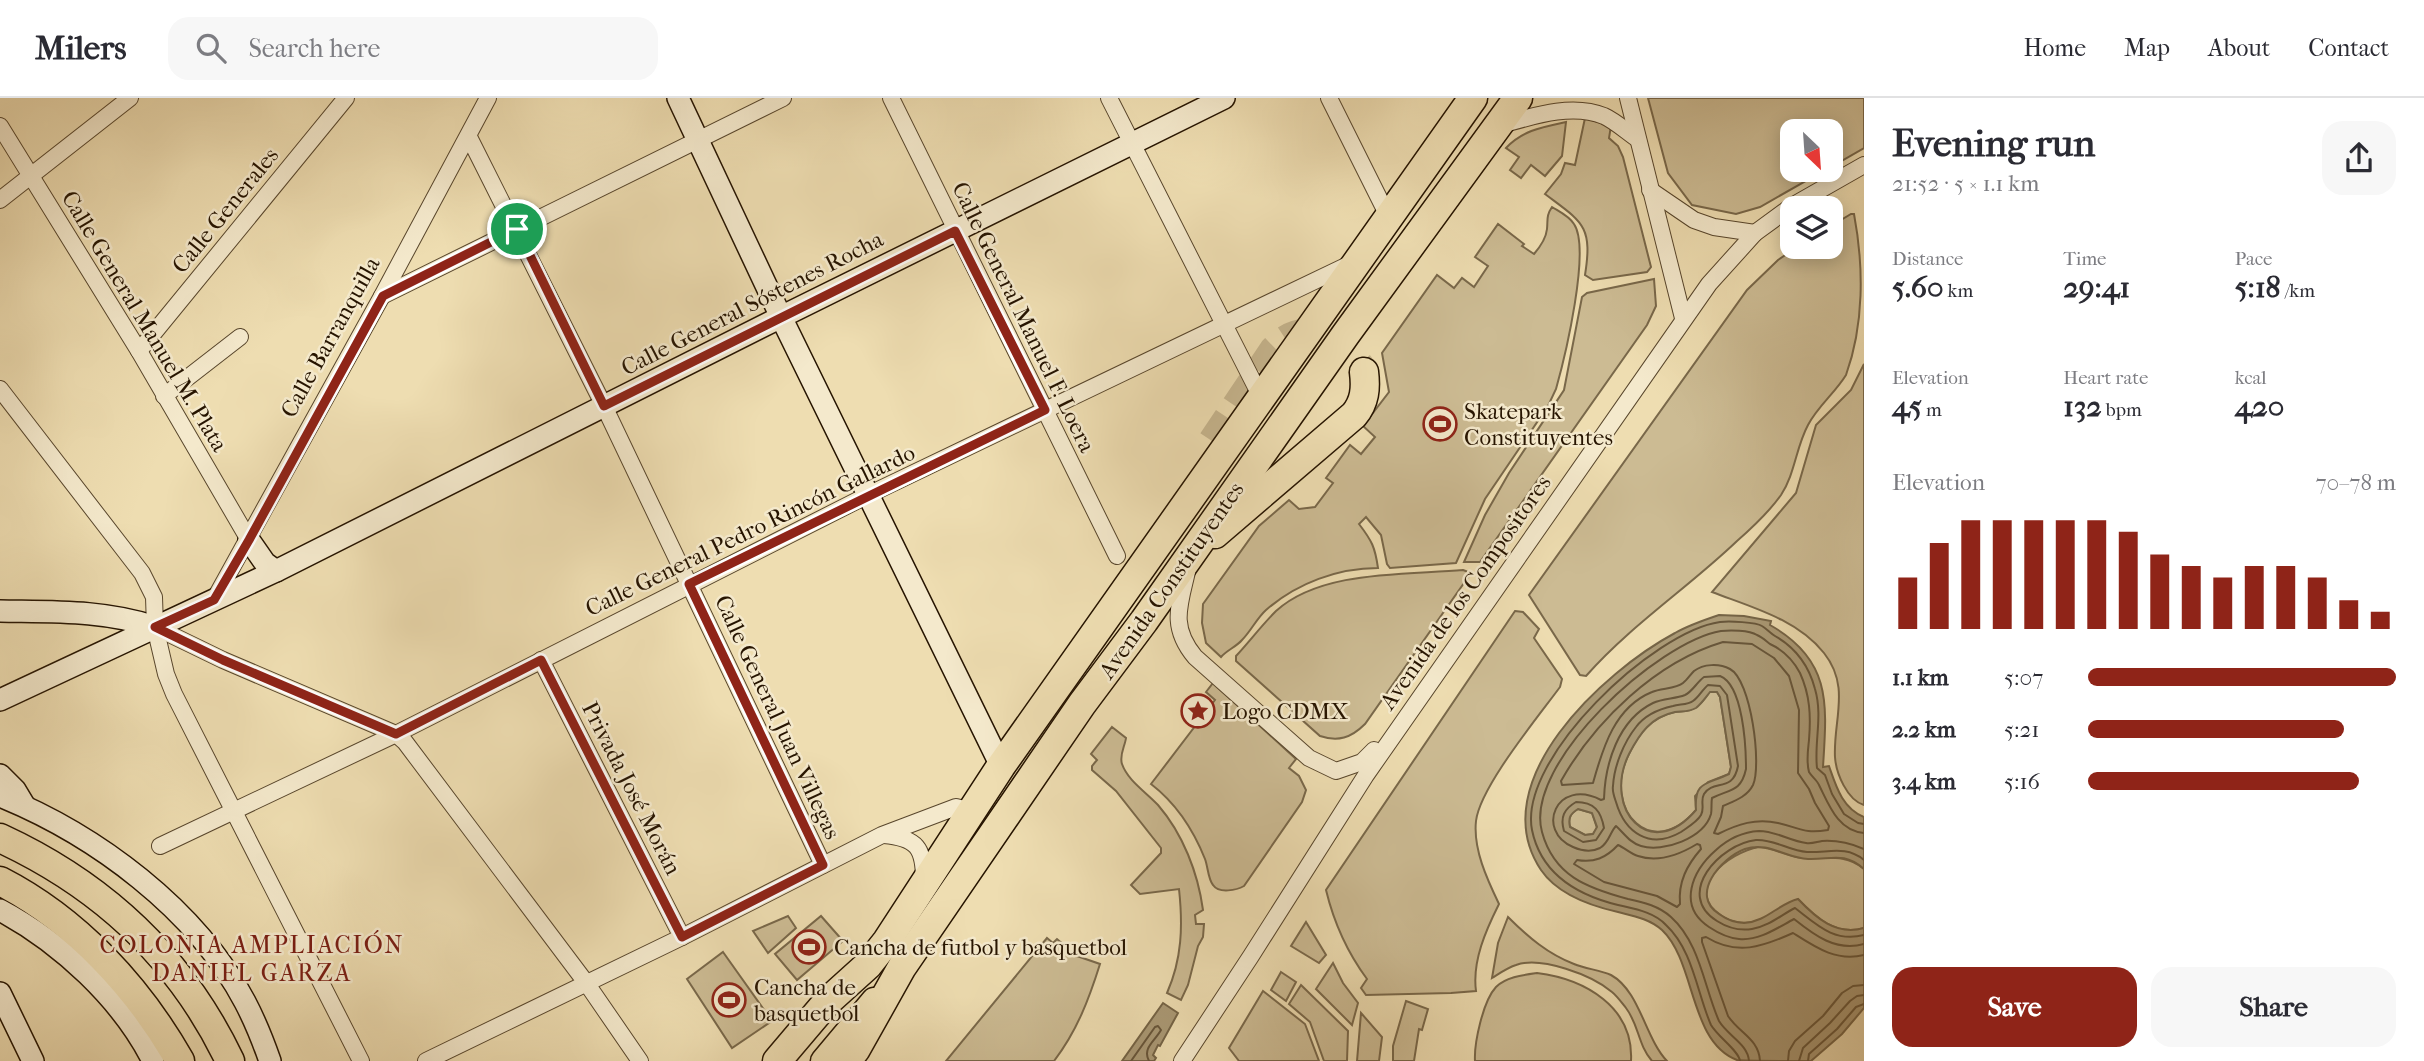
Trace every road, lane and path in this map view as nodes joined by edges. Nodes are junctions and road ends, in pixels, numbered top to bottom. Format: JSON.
{"nodes":[{"id":1,"x":130,"y":98,"type":"edge"},
{"id":2,"x":346,"y":98,"type":"edge"},
{"id":3,"x":488,"y":98,"type":"edge"},
{"id":4,"x":678,"y":98,"type":"edge"},
{"id":5,"x":783,"y":98,"type":"edge"},
{"id":6,"x":891,"y":98,"type":"edge"},
{"id":7,"x":1109,"y":98,"type":"edge"},
{"id":8,"x":1224,"y":98,"type":"edge"},
{"id":9,"x":1329,"y":98,"type":"edge"},
{"id":10,"x":1473,"y":98,"type":"edge"},
{"id":11,"x":1518,"y":98,"type":"edge"},
{"id":12,"x":1628,"y":98,"type":"edge"},
{"id":13,"x":1499,"y":125,"type":"junction"},
{"id":14,"x":0,"y":126,"type":"edge"},
{"id":15,"x":469,"y":137,"type":"junction"},
{"id":16,"x":1636,"y":138,"type":"junction"},
{"id":17,"x":699,"y":139,"type":"junction"},
{"id":18,"x":1132,"y":144,"type":"junction"},
{"id":19,"x":1864,"y":165,"type":"edge"},
{"id":20,"x":31,"y":175,"type":"junction"},
{"id":21,"x":1650,"y":190,"type":"junction"},
{"id":22,"x":0,"y":200,"type":"edge"},
{"id":23,"x":1390,"y":218,"type":"junction"},
{"id":24,"x":517,"y":229,"type":"junction"},
{"id":25,"x":955,"y":231,"type":"junction"},
{"id":26,"x":1755,"y":233,"type":"junction"},
{"id":27,"x":1362,"y":258,"type":"junction"},
{"id":28,"x":383,"y":296,"type":"junction"},
{"id":29,"x":781,"y":317,"type":"junction"},
{"id":30,"x":1683,"y":318,"type":"junction"},
{"id":31,"x":1224,"y":325,"type":"junction"},
{"id":32,"x":240,"y":337,"type":"dead end"},
{"id":33,"x":139,"y":351,"type":"junction"},
{"id":34,"x":1364,"y":372,"type":"dead end"},
{"id":35,"x":0,"y":389,"type":"edge"},
{"id":36,"x":164,"y":396,"type":"junction"},
{"id":37,"x":1261,"y":397,"type":"junction"},
{"id":38,"x":604,"y":406,"type":"junction"},
{"id":39,"x":1045,"y":410,"type":"junction"},
{"id":40,"x":1212,"y":441,"type":"tunnel mouth"},
{"id":41,"x":868,"y":495,"type":"junction"},
{"id":42,"x":249,"y":540,"type":"junction"},
{"id":43,"x":1191,"y":553,"type":"junction"},
{"id":44,"x":1117,"y":556,"type":"dead end"},
{"id":45,"x":276,"y":571,"type":"junction"},
{"id":46,"x":689,"y":584,"type":"junction"},
{"id":47,"x":214,"y":600,"type":"junction"},
{"id":48,"x":0,"y":611,"type":"edge"},
{"id":49,"x":155,"y":627,"type":"junction"},
{"id":50,"x":1091,"y":638,"type":"junction"},
{"id":51,"x":541,"y":660,"type":"junction"},
{"id":52,"x":0,"y":700,"type":"edge"},
{"id":53,"x":1407,"y":715,"type":"junction"},
{"id":54,"x":396,"y":734,"type":"junction"},
{"id":55,"x":1001,"y":766,"type":"junction"},
{"id":56,"x":0,"y":775,"type":"edge"},
{"id":57,"x":0,"y":796,"type":"edge"},
{"id":58,"x":24,"y":805,"type":"junction"},
{"id":59,"x":235,"y":811,"type":"junction"},
{"id":60,"x":972,"y":811,"type":"junction"},
{"id":61,"x":882,"y":835,"type":"junction"},
{"id":62,"x":0,"y":838,"type":"edge"},
{"id":63,"x":0,"y":846,"type":"edge"},
{"id":64,"x":160,"y":846,"type":"dead end"},
{"id":65,"x":823,"y":865,"type":"junction"},
{"id":66,"x":0,"y":881,"type":"edge"},
{"id":67,"x":924,"y":885,"type":"junction"},
{"id":68,"x":0,"y":893,"type":"edge"},
{"id":69,"x":0,"y":910,"type":"edge"},
{"id":70,"x":682,"y":937,"type":"junction"},
{"id":71,"x":887,"y":941,"type":"junction"},
{"id":72,"x":868,"y":965,"type":"junction"},
{"id":73,"x":902,"y":967,"type":"junction"},
{"id":74,"x":587,"y":984,"type":"junction"},
{"id":75,"x":0,"y":993,"type":"edge"},
{"id":76,"x":33,"y":1061,"type":"edge"},
{"id":77,"x":153,"y":1061,"type":"edge"},
{"id":78,"x":168,"y":1061,"type":"edge"},
{"id":79,"x":180,"y":1061,"type":"edge"},
{"id":80,"x":215,"y":1061,"type":"edge"},
{"id":81,"x":230,"y":1061,"type":"edge"},
{"id":82,"x":270,"y":1061,"type":"edge"},
{"id":83,"x":361,"y":1061,"type":"edge"},
{"id":84,"x":426,"y":1061,"type":"edge"},
{"id":85,"x":640,"y":1061,"type":"edge"},
{"id":86,"x":764,"y":1061,"type":"edge"},
{"id":87,"x":777,"y":1061,"type":"edge"},
{"id":88,"x":793,"y":1061,"type":"edge"},
{"id":89,"x":823,"y":1061,"type":"edge"},
{"id":90,"x":847,"y":1061,"type":"edge"},
{"id":91,"x":1182,"y":1061,"type":"edge"}],
"edges":[{"from":1,"to":20,"type":"street"},
{"from":2,"to":33,"type":"street","name":"Calle Generales"},
{"from":3,"to":15,"type":"street","name":"Calle Barranquilla"},
{"from":4,"to":17,"type":"street"},
{"from":5,"to":17,"type":"street"},
{"from":6,"to":25,"type":"street","name":"Calle General Manuel F. Loera"},
{"from":7,"to":18,"type":"street"},
{"from":8,"to":18,"type":"street","name":"Calle General Sóstenes Rocha"},
{"from":9,"to":23,"type":"street"},
{"from":10,"to":23,"type":"highway","name":"Avenida Constituyentes"},
{"from":11,"to":13,"type":"highway","name":"Avenida Constituyentes"},
{"from":12,"to":16,"type":"street"},
{"from":13,"to":16,"type":"street"},
{"from":13,"to":43,"type":"highway","name":"Avenida Constituyentes"},
{"from":14,"to":20,"type":"street","name":"Calle General Manuel M. Plata"},
{"from":15,"to":24,"type":"street","name":"Calle General Juan Villegas"},
{"from":15,"to":28,"type":"street","name":"Calle Barranquilla"},
{"from":16,"to":21,"type":"street"},
{"from":17,"to":24,"type":"street"},
{"from":17,"to":29,"type":"street"},
{"from":18,"to":25,"type":"street","name":"Calle General Sóstenes Rocha"},
{"from":18,"to":31,"type":"street"},
{"from":19,"to":26,"type":"street","name":"Avenida de los Compositores"},
{"from":20,"to":22,"type":"street"},
{"from":20,"to":33,"type":"street","name":"Calle General Manuel M. Plata"},
{"from":21,"to":26,"type":"street"},
{"from":21,"to":30,"type":"street"},
{"from":23,"to":27,"type":"highway","name":"Avenida Constituyentes"},
{"from":24,"to":28,"type":"street"},
{"from":24,"to":38,"type":"street","name":"Calle General Juan Villegas"},
{"from":25,"to":29,"type":"street","name":"Calle General Sóstenes Rocha"},
{"from":25,"to":39,"type":"street","name":"Calle General Manuel F. Loera"},
{"from":26,"to":30,"type":"street","name":"Avenida de los Compositores"},
{"from":27,"to":31,"type":"street","name":"Calle General Pedro Rincón Gallardo"},
{"from":27,"to":37,"type":"highway","name":"Avenida Constituyentes"},
{"from":28,"to":42,"type":"street","name":"Calle Barranquilla"},
{"from":29,"to":38,"type":"street","name":"Calle General Sóstenes Rocha"},
{"from":29,"to":41,"type":"street"},
{"from":30,"to":53,"type":"street","name":"Avenida de los Compositores"},
{"from":31,"to":37,"type":"street"},
{"from":31,"to":39,"type":"street","name":"Calle General Pedro Rincón Gallardo"},
{"from":32,"to":36,"type":"street"},
{"from":33,"to":36,"type":"street","name":"Calle General Manuel M. Plata"},
{"from":34,"to":43,"type":"highway"},
{"from":35,"to":49,"type":"street"},
{"from":36,"to":42,"type":"street","name":"Calle General Manuel M. Plata"},
{"from":37,"to":50,"type":"highway","name":"Avenida Constituyentes"},
{"from":38,"to":45,"type":"street","name":"Calle General Sóstenes Rocha"},
{"from":38,"to":46,"type":"street","name":"Calle General Juan Villegas"},
{"from":39,"to":41,"type":"street","name":"Calle General Pedro Rincón Gallardo"},
{"from":39,"to":44,"type":"street","name":"Calle General Manuel F. Loera"},
{"from":40,"to":50,"type":"highway"},
{"from":41,"to":46,"type":"street","name":"Calle General Pedro Rincón Gallardo"},
{"from":41,"to":55,"type":"street"},
{"from":42,"to":45,"type":"street"},
{"from":42,"to":47,"type":"street","name":"Calle Barranquilla"},
{"from":43,"to":53,"type":"street"},
{"from":43,"to":73,"type":"highway","name":"Avenida Constituyentes"},
{"from":45,"to":47,"type":"street","name":"Calle General Sóstenes Rocha"},
{"from":46,"to":51,"type":"street","name":"Calle General Pedro Rincón Gallardo"},
{"from":46,"to":65,"type":"street","name":"Calle General Juan Villegas"},
{"from":47,"to":49,"type":"street","name":"Calle General Sóstenes Rocha"},
{"from":48,"to":49,"type":"street"},
{"from":49,"to":52,"type":"street","name":"Calle General Sóstenes Rocha"},
{"from":49,"to":54,"type":"street"},
{"from":49,"to":59,"type":"street"},
{"from":50,"to":55,"type":"highway","name":"Avenida Constituyentes"},
{"from":51,"to":54,"type":"street","name":"Calle General Pedro Rincón Gallardo"},
{"from":51,"to":70,"type":"street","name":"Privada José Morán"},
{"from":53,"to":91,"type":"street","name":"Avenida de los Compositores"},
{"from":54,"to":59,"type":"street","name":"Calle General Pedro Rincón Gallardo"},
{"from":54,"to":74,"type":"street"},
{"from":55,"to":60,"type":"highway","name":"Avenida Constituyentes"},
{"from":56,"to":58,"type":"street"},
{"from":57,"to":58,"type":"street"},
{"from":58,"to":82,"type":"street"},
{"from":59,"to":64,"type":"street","name":"Calle General Pedro Rincón Gallardo"},
{"from":59,"to":83,"type":"street"},
{"from":60,"to":61,"type":"street"},
{"from":60,"to":67,"type":"highway","name":"Avenida Constituyentes"},
{"from":61,"to":65,"type":"street"},
{"from":61,"to":67,"type":"street"},
{"from":62,"to":81,"type":"highway"},
{"from":63,"to":80,"type":"highway"},
{"from":65,"to":70,"type":"street"},
{"from":66,"to":79,"type":"highway"},
{"from":67,"to":71,"type":"highway","name":"Avenida Constituyentes"},
{"from":68,"to":78,"type":"highway"},
{"from":69,"to":77,"type":"street"},
{"from":70,"to":74,"type":"street"},
{"from":71,"to":72,"type":"highway","name":"Avenida Constituyentes"},
{"from":71,"to":86,"type":"highway"},
{"from":72,"to":87,"type":"highway"},
{"from":72,"to":88,"type":"main road","name":"Avenida Constituyentes"},
{"from":73,"to":89,"type":"main road","name":"Avenida Constituyentes"},
{"from":73,"to":90,"type":"highway"},
{"from":74,"to":84,"type":"street"},
{"from":74,"to":85,"type":"street"},
{"from":75,"to":76,"type":"street"}]}
